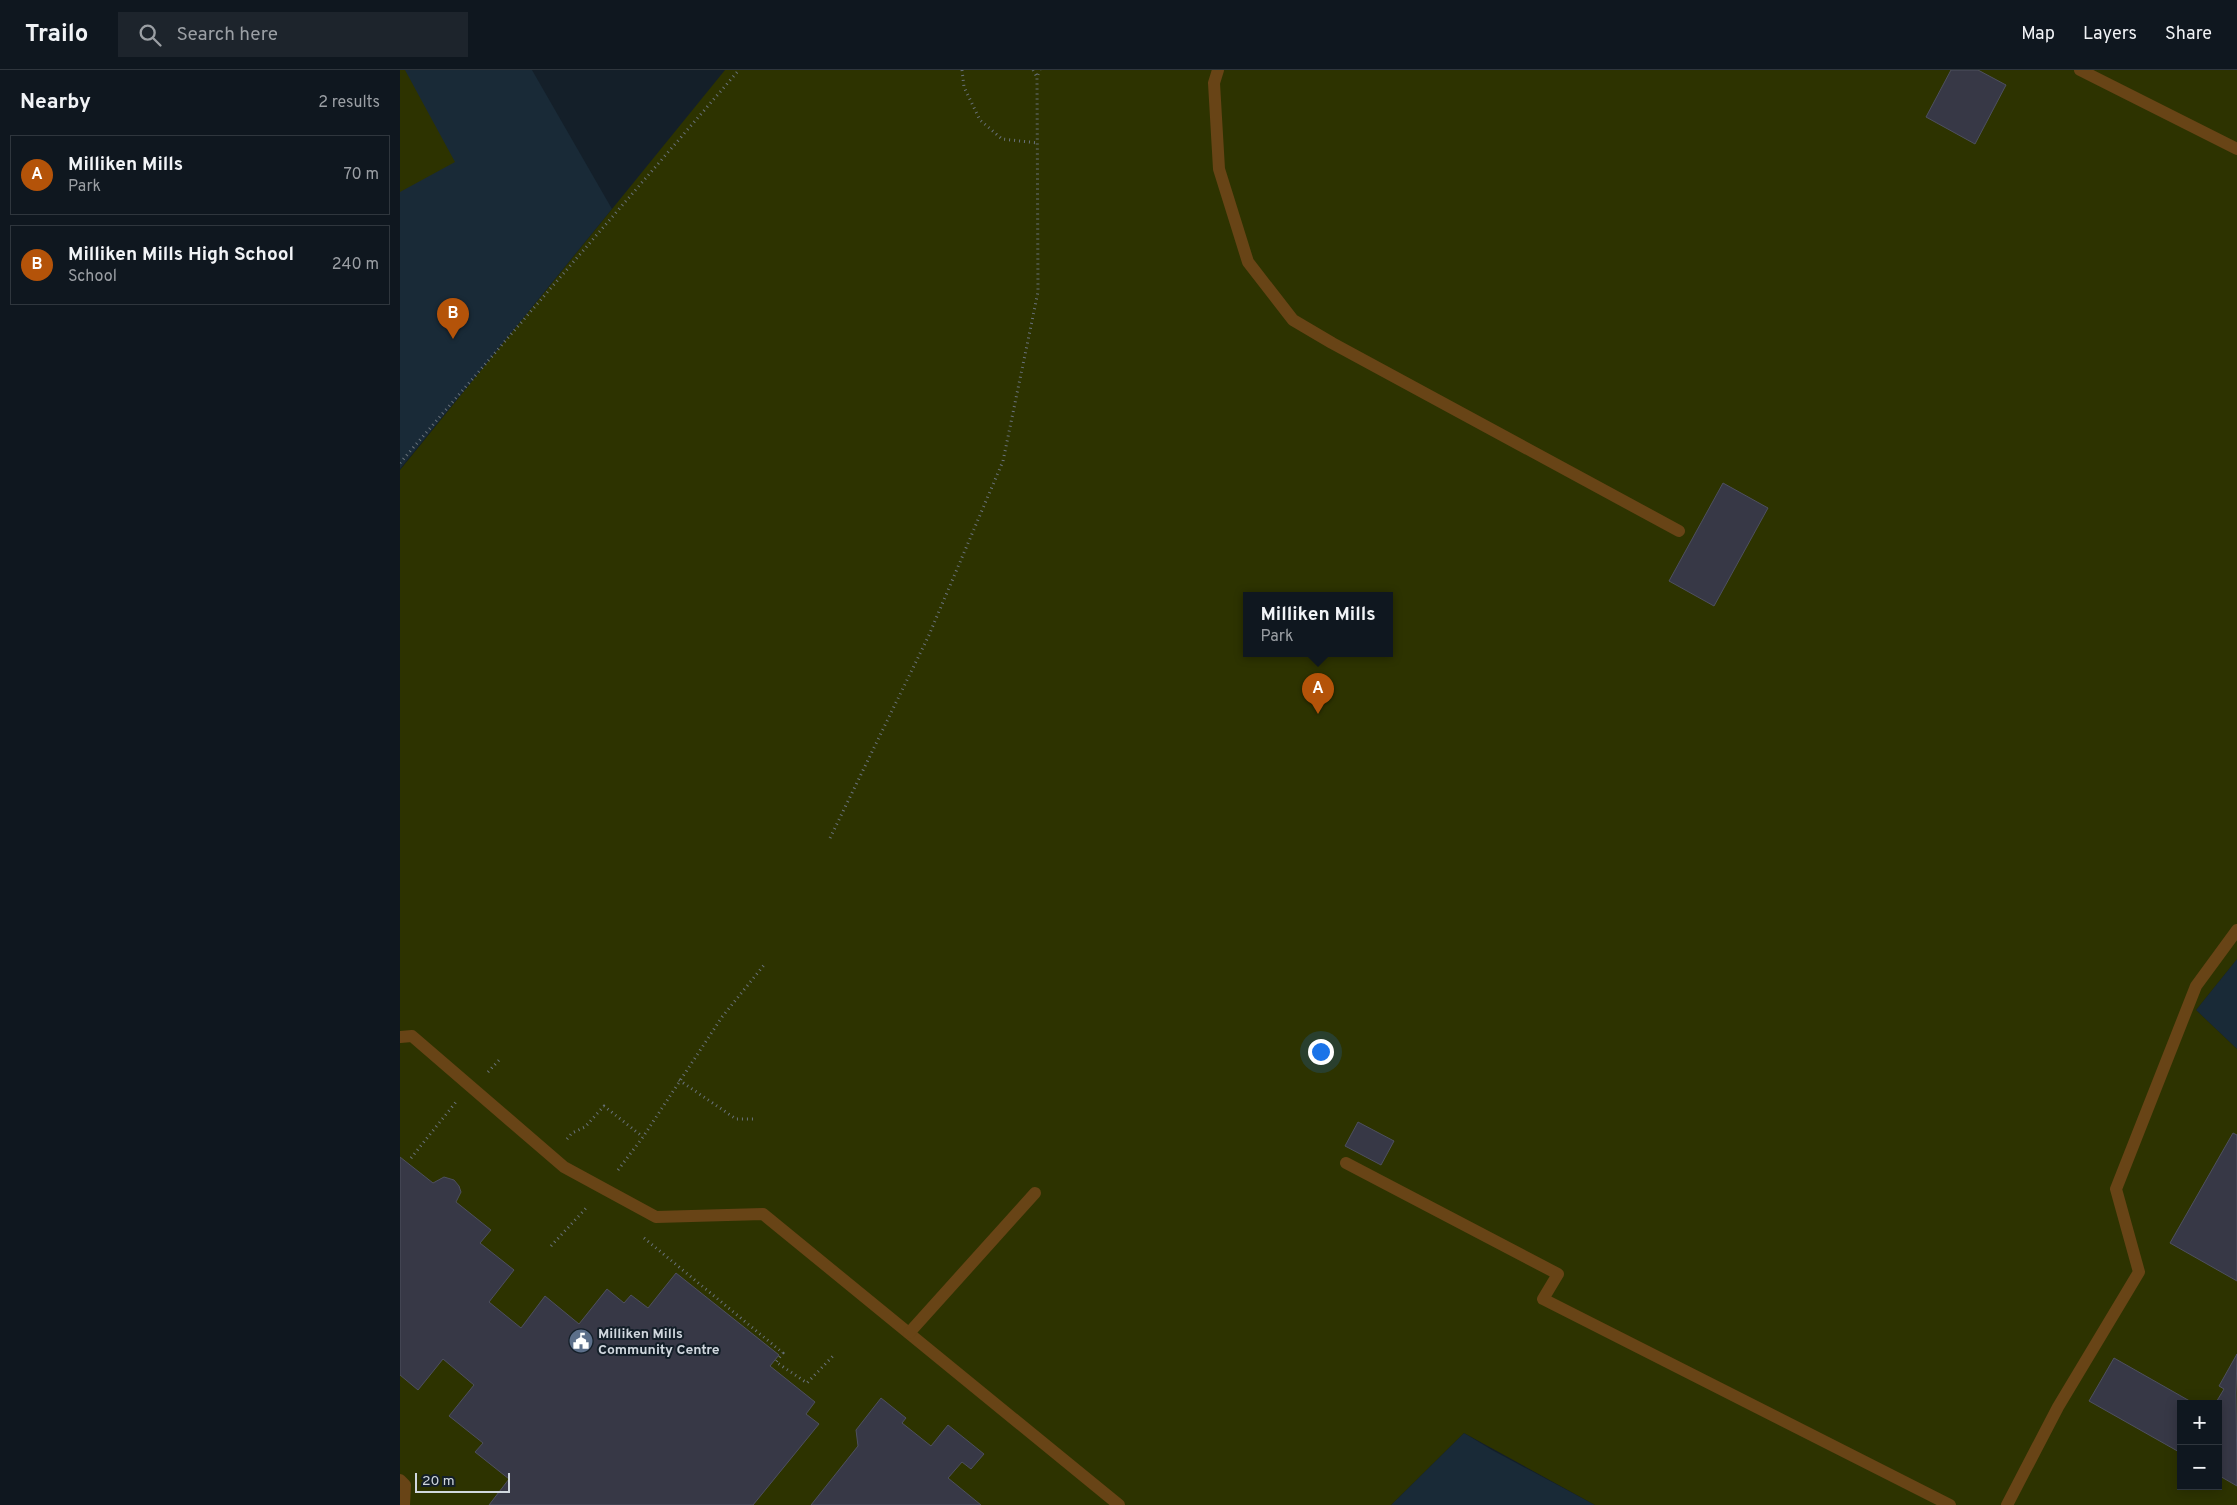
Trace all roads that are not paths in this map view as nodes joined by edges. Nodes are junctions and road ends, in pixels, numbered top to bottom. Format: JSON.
{"nodes":[{"id":1,"x":1218,"y":70,"type":"edge"},
{"id":2,"x":2080,"y":70,"type":"edge"},
{"id":3,"x":2237,"y":149,"type":"edge"},
{"id":4,"x":1679,"y":531,"type":"dead end"},
{"id":5,"x":2237,"y":930,"type":"edge"},
{"id":6,"x":400,"y":1036,"type":"edge"},
{"id":7,"x":1346,"y":1163,"type":"dead end"},
{"id":8,"x":1035,"y":1193,"type":"dead end"},
{"id":9,"x":909,"y":1333,"type":"junction"},
{"id":10,"x":400,"y":1480,"type":"edge"},
{"id":11,"x":404,"y":1505,"type":"edge"},
{"id":12,"x":1119,"y":1505,"type":"edge"},
{"id":13,"x":1950,"y":1505,"type":"edge"},
{"id":14,"x":2007,"y":1505,"type":"edge"}],
"edges":[{"from":1,"to":4,"type":"lane"},
{"from":2,"to":3,"type":"lane"},
{"from":5,"to":14,"type":"lane"},
{"from":6,"to":9,"type":"lane"},
{"from":7,"to":13,"type":"lane"},
{"from":8,"to":9,"type":"lane"},
{"from":9,"to":12,"type":"lane"},
{"from":10,"to":11,"type":"lane"}]}
